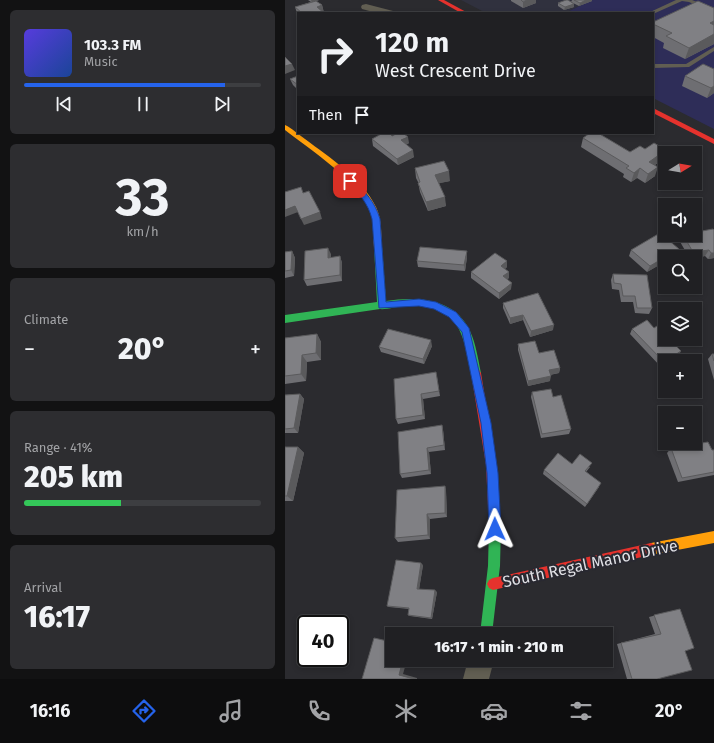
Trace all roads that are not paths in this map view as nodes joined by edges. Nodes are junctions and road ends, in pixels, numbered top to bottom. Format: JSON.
{"nodes":[{"id":1,"x":439,"y":0,"type":"edge"},
{"id":2,"x":664,"y":0,"type":"edge"},
{"id":3,"x":681,"y":0,"type":"edge"},
{"id":4,"x":672,"y":4,"type":"junction"},
{"id":5,"x":366,"y":7,"type":"dead end"},
{"id":6,"x":714,"y":11,"type":"edge"},
{"id":7,"x":385,"y":12,"type":"edge"},
{"id":8,"x":463,"y":12,"type":"edge"},
{"id":9,"x":653,"y":12,"type":"edge"},
{"id":10,"x":714,"y":49,"type":"edge"},
{"id":11,"x":654,"y":66,"type":"edge"},
{"id":12,"x":654,"y":111,"type":"edge"},
{"id":13,"x":285,"y":127,"type":"edge"},
{"id":14,"x":714,"y":142,"type":"edge"},
{"id":15,"x":382,"y":306,"type":"junction"},
{"id":16,"x":285,"y":320,"type":"edge"},
{"id":17,"x":714,"y":537,"type":"edge"},
{"id":18,"x":493,"y":584,"type":"junction"},
{"id":19,"x":487,"y":627,"type":"edge"},
{"id":20,"x":479,"y":667,"type":"edge"},
{"id":21,"x":476,"y":679,"type":"edge"}],
"edges":[{"from":1,"to":8,"type":"street"},
{"from":2,"to":4,"type":"lane"},
{"from":3,"to":4,"type":"lane"},
{"from":3,"to":6,"type":"lane"},
{"from":4,"to":9,"type":"lane"},
{"from":5,"to":7,"type":"street"},
{"from":10,"to":11,"type":"lane"},
{"from":12,"to":14,"type":"street"},
{"from":13,"to":15,"type":"street"},
{"from":15,"to":16,"type":"street"},
{"from":15,"to":18,"type":"street"},
{"from":17,"to":18,"type":"street","name":"South Regal Manor Drive"},
{"from":18,"to":19,"type":"street","name":"South Regal Manor Drive"},
{"from":20,"to":21,"type":"street"}]}
